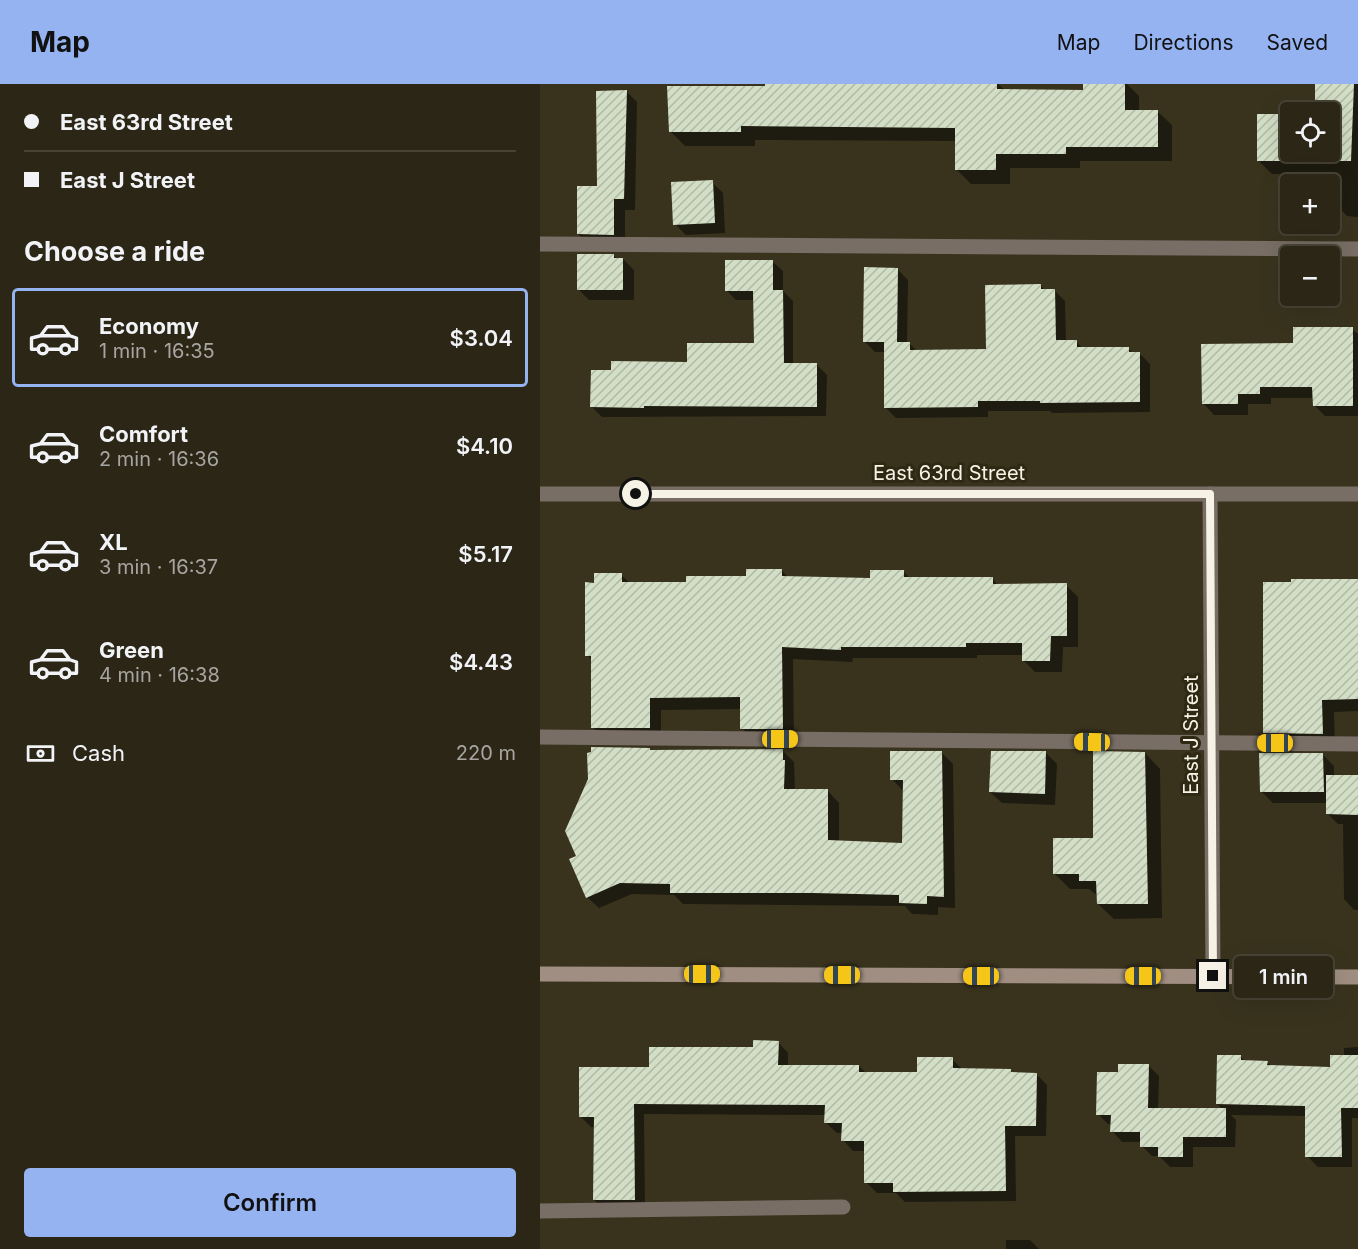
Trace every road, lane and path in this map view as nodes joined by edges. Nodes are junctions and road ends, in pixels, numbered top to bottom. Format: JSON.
{"nodes":[{"id":1,"x":540,"y":244,"type":"edge"},
{"id":2,"x":1358,"y":249,"type":"edge"},
{"id":3,"x":540,"y":494,"type":"edge"},
{"id":4,"x":1210,"y":494,"type":"junction"},
{"id":5,"x":1358,"y":494,"type":"edge"},
{"id":6,"x":540,"y":737,"type":"edge"},
{"id":7,"x":1212,"y":743,"type":"junction"},
{"id":8,"x":1358,"y":744,"type":"edge"},
{"id":9,"x":540,"y":974,"type":"edge"},
{"id":10,"x":1213,"y":976,"type":"junction"},
{"id":11,"x":1358,"y":977,"type":"edge"},
{"id":12,"x":843,"y":1208,"type":"dead end"},
{"id":13,"x":540,"y":1211,"type":"edge"}],
"edges":[{"from":1,"to":2,"type":"street"},
{"from":3,"to":4,"type":"street","name":"East 63rd Street"},
{"from":4,"to":5,"type":"street","name":"East 63rd Street"},
{"from":4,"to":7,"type":"street","name":"East J Street"},
{"from":6,"to":7,"type":"street"},
{"from":7,"to":8,"type":"street"},
{"from":7,"to":10,"type":"street","name":"East J Street"},
{"from":9,"to":10,"type":"street"},
{"from":10,"to":11,"type":"street"},
{"from":12,"to":13,"type":"street"}]}
